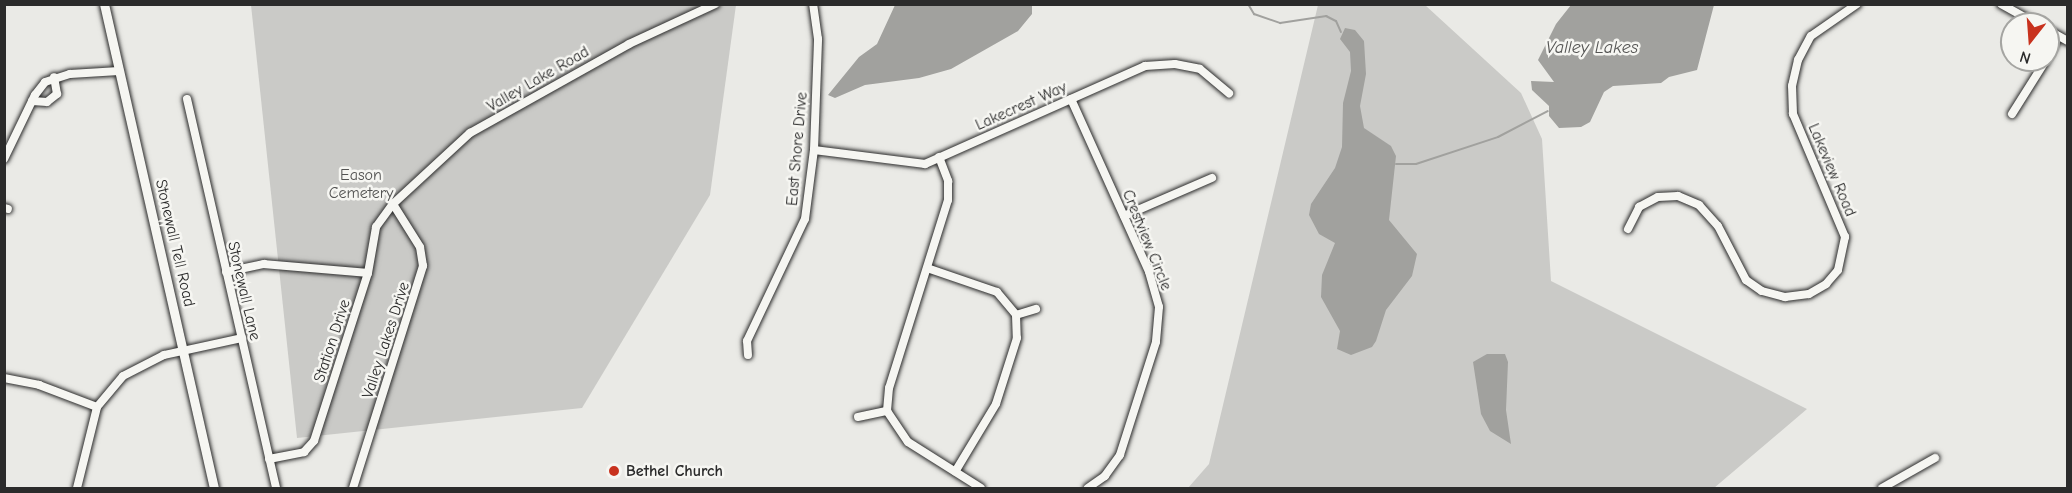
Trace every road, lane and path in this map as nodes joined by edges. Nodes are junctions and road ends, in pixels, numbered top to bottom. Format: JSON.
{"nodes":[{"id":1,"x":104,"y":4,"type":"edge"},
{"id":2,"x":715,"y":4,"type":"edge"},
{"id":3,"x":813,"y":4,"type":"edge"},
{"id":4,"x":1857,"y":4,"type":"edge"},
{"id":5,"x":2001,"y":4,"type":"edge"},
{"id":6,"x":2017,"y":8,"type":"edge"},
{"id":7,"x":120,"y":71,"type":"junction"},
{"id":8,"x":2038,"y":72,"type":"edge"},
{"id":9,"x":54,"y":77,"type":"junction"},
{"id":10,"x":1229,"y":93,"type":"dead end"},
{"id":11,"x":186,"y":99,"type":"dead end"},
{"id":12,"x":1071,"y":99,"type":"junction"},
{"id":13,"x":33,"y":101,"type":"junction"},
{"id":14,"x":2012,"y":114,"type":"dead end"},
{"id":15,"x":814,"y":150,"type":"junction"},
{"id":16,"x":939,"y":157,"type":"junction"},
{"id":17,"x":4,"y":159,"type":"edge"},
{"id":18,"x":1212,"y":178,"type":"dead end"},
{"id":19,"x":393,"y":204,"type":"junction"},
{"id":20,"x":1124,"y":216,"type":"junction"},
{"id":21,"x":1628,"y":229,"type":"dead end"},
{"id":22,"x":927,"y":268,"type":"junction"},
{"id":23,"x":226,"y":272,"type":"junction"},
{"id":24,"x":368,"y":273,"type":"junction"},
{"id":25,"x":1036,"y":309,"type":"dead end"},
{"id":26,"x":1016,"y":315,"type":"junction"},
{"id":27,"x":242,"y":339,"type":"junction"},
{"id":28,"x":184,"y":350,"type":"junction"},
{"id":29,"x":748,"y":356,"type":"dead end"},
{"id":30,"x":4,"y":378,"type":"edge"},
{"id":31,"x":97,"y":406,"type":"junction"},
{"id":32,"x":887,"y":411,"type":"junction"},
{"id":33,"x":858,"y":417,"type":"dead end"},
{"id":34,"x":1935,"y":458,"type":"dead end"},
{"id":35,"x":269,"y":459,"type":"junction"},
{"id":36,"x":954,"y":472,"type":"junction"},
{"id":37,"x":77,"y":489,"type":"edge"},
{"id":38,"x":214,"y":489,"type":"edge"},
{"id":39,"x":276,"y":489,"type":"edge"},
{"id":40,"x":353,"y":489,"type":"edge"},
{"id":41,"x":981,"y":489,"type":"edge"},
{"id":42,"x":1088,"y":489,"type":"edge"},
{"id":43,"x":1882,"y":489,"type":"edge"}],
"edges":[{"from":1,"to":7,"type":"street","name":"Stonewall Tell Road"},
{"from":2,"to":19,"type":"street","name":"Valley Lake Road"},
{"from":3,"to":15,"type":"street","name":"East Shore Drive"},
{"from":4,"to":21,"type":"street","name":"Lakeview Road"},
{"from":5,"to":6,"type":"street"},
{"from":7,"to":9,"type":"street"},
{"from":7,"to":28,"type":"street","name":"Stonewall Tell Road"},
{"from":8,"to":14,"type":"street"},
{"from":9,"to":13,"type":"street"},
{"from":9,"to":13,"type":"street"},
{"from":10,"to":12,"type":"street","name":"Lakecrest Way"},
{"from":11,"to":23,"type":"street","name":"Stonewall Lane"},
{"from":12,"to":16,"type":"street","name":"Lakecrest Way"},
{"from":12,"to":20,"type":"street","name":"Crestview Circle"},
{"from":13,"to":17,"type":"street"},
{"from":15,"to":16,"type":"street","name":"Lakecrest Way"},
{"from":15,"to":29,"type":"street","name":"East Shore Drive"},
{"from":16,"to":22,"type":"street"},
{"from":18,"to":20,"type":"street"},
{"from":19,"to":24,"type":"street","name":"Station Drive"},
{"from":19,"to":40,"type":"street","name":"Valley Lakes Drive"},
{"from":20,"to":42,"type":"street","name":"Crestview Circle"},
{"from":22,"to":26,"type":"street"},
{"from":22,"to":32,"type":"street"},
{"from":23,"to":24,"type":"street"},
{"from":23,"to":27,"type":"street","name":"Stonewall Lane"},
{"from":24,"to":35,"type":"street","name":"Station Drive"},
{"from":25,"to":26,"type":"street"},
{"from":26,"to":36,"type":"street"},
{"from":27,"to":28,"type":"street"},
{"from":27,"to":35,"type":"street","name":"Stonewall Lane"},
{"from":28,"to":31,"type":"street"},
{"from":28,"to":38,"type":"street","name":"Stonewall Tell Road"},
{"from":30,"to":31,"type":"street"},
{"from":31,"to":37,"type":"street"},
{"from":32,"to":33,"type":"street"},
{"from":32,"to":36,"type":"street"},
{"from":34,"to":43,"type":"street"},
{"from":35,"to":39,"type":"street","name":"Stonewall Lane"},
{"from":36,"to":41,"type":"street"}]}
